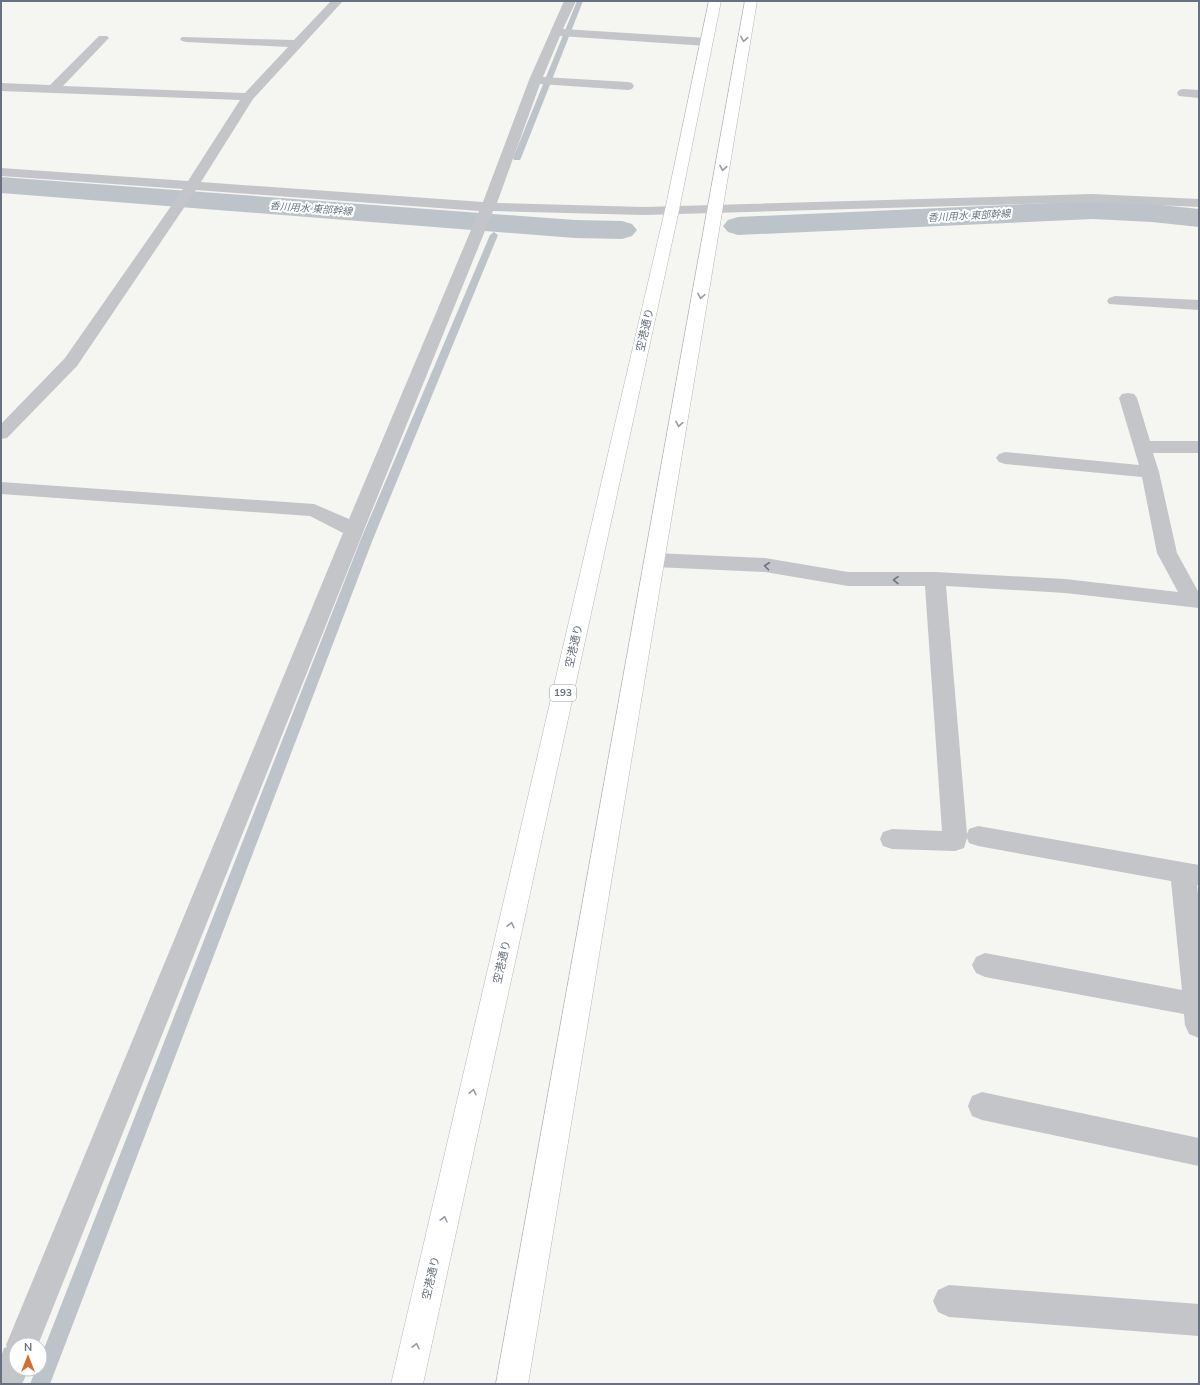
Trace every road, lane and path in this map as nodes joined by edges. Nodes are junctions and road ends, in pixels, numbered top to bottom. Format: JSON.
{"nodes":[{"id":1,"x":323,"y":1,"type":"edge"},
{"id":2,"x":570,"y":1,"type":"edge"},
{"id":3,"x":715,"y":1,"type":"edge"},
{"id":4,"x":751,"y":1,"type":"edge"},
{"id":5,"x":337,"y":2,"type":"edge"},
{"id":6,"x":556,"y":32,"type":"junction"},
{"id":7,"x":103,"y":38,"type":"dead end"},
{"id":8,"x":186,"y":39,"type":"dead end"},
{"id":9,"x":707,"y":42,"type":"junction"},
{"id":10,"x":297,"y":44,"type":"junction"},
{"id":11,"x":537,"y":80,"type":"junction"},
{"id":12,"x":628,"y":86,"type":"dead end"},
{"id":13,"x":1,"y":87,"type":"edge"},
{"id":14,"x":53,"y":89,"type":"junction"},
{"id":15,"x":1183,"y":93,"type":"dead end"},
{"id":16,"x":1199,"y":94,"type":"edge"},
{"id":17,"x":248,"y":97,"type":"junction"},
{"id":18,"x":1,"y":172,"type":"edge"},
{"id":19,"x":192,"y":186,"type":"junction"},
{"id":20,"x":1199,"y":203,"type":"edge"},
{"id":21,"x":488,"y":207,"type":"junction"},
{"id":22,"x":716,"y":209,"type":"junction"},
{"id":23,"x":672,"y":210,"type":"junction"},
{"id":24,"x":1115,"y":301,"type":"dead end"},
{"id":25,"x":1199,"y":305,"type":"edge"},
{"id":26,"x":1128,"y":398,"type":"dead end"},
{"id":27,"x":1,"y":434,"type":"edge"},
{"id":28,"x":1143,"y":447,"type":"junction"},
{"id":29,"x":1199,"y":447,"type":"edge"},
{"id":30,"x":1005,"y":458,"type":"dead end"},
{"id":31,"x":1150,"y":472,"type":"junction"},
{"id":32,"x":1,"y":488,"type":"edge"},
{"id":33,"x":354,"y":530,"type":"junction"},
{"id":34,"x":655,"y":560,"type":"junction"},
{"id":35,"x":935,"y":579,"type":"junction"},
{"id":36,"x":1196,"y":601,"type":"edge"},
{"id":37,"x":978,"y":836,"type":"dead end"},
{"id":38,"x":892,"y":839,"type":"dead end"},
{"id":39,"x":1191,"y":874,"type":"edge"},
{"id":40,"x":985,"y":965,"type":"dead end"},
{"id":41,"x":1198,"y":1012,"type":"edge"},
{"id":42,"x":982,"y":1106,"type":"dead end"},
{"id":43,"x":1199,"y":1152,"type":"edge"},
{"id":44,"x":949,"y":1301,"type":"dead end"},
{"id":45,"x":1199,"y":1320,"type":"edge"},
{"id":46,"x":25,"y":1337,"type":"edge"},
{"id":47,"x":407,"y":1384,"type":"edge"},
{"id":48,"x":512,"y":1384,"type":"edge"}],
"edges":[{"from":1,"to":5,"type":"street"},
{"from":2,"to":6,"type":"street"},
{"from":3,"to":9,"type":"highway","name":"空港通り","number":"193"},
{"from":4,"to":22,"type":"highway","one_way":true},
{"from":5,"to":10,"type":"street"},
{"from":6,"to":9,"type":"street"},
{"from":6,"to":11,"type":"street"},
{"from":7,"to":14,"type":"street"},
{"from":8,"to":10,"type":"street"},
{"from":9,"to":23,"type":"highway","name":"空港通り","number":"193"},
{"from":10,"to":17,"type":"street"},
{"from":11,"to":12,"type":"street"},
{"from":11,"to":21,"type":"street"},
{"from":13,"to":14,"type":"street"},
{"from":14,"to":17,"type":"street"},
{"from":15,"to":16,"type":"street"},
{"from":17,"to":19,"type":"street"},
{"from":18,"to":19,"type":"street"},
{"from":19,"to":21,"type":"street"},
{"from":19,"to":27,"type":"street"},
{"from":20,"to":22,"type":"street"},
{"from":21,"to":23,"type":"street"},
{"from":21,"to":33,"type":"street"},
{"from":22,"to":23,"type":"street"},
{"from":22,"to":34,"type":"highway","one_way":true},
{"from":47,"to":23,"type":"highway","name":"空港通り","number":"193","one_way":true},
{"from":24,"to":25,"type":"street"},
{"from":26,"to":28,"type":"street"},
{"from":28,"to":29,"type":"street"},
{"from":28,"to":31,"type":"street"},
{"from":30,"to":31,"type":"street"},
{"from":31,"to":36,"type":"street"},
{"from":32,"to":33,"type":"street"},
{"from":33,"to":46,"type":"street"},
{"from":35,"to":34,"type":"street","one_way":true},
{"from":34,"to":48,"type":"highway"},
{"from":35,"to":36,"type":"street"},
{"from":35,"to":38,"type":"street"},
{"from":37,"to":39,"type":"street"},
{"from":39,"to":41,"type":"street"},
{"from":40,"to":41,"type":"street"},
{"from":42,"to":43,"type":"street"},
{"from":44,"to":45,"type":"street"}]}
